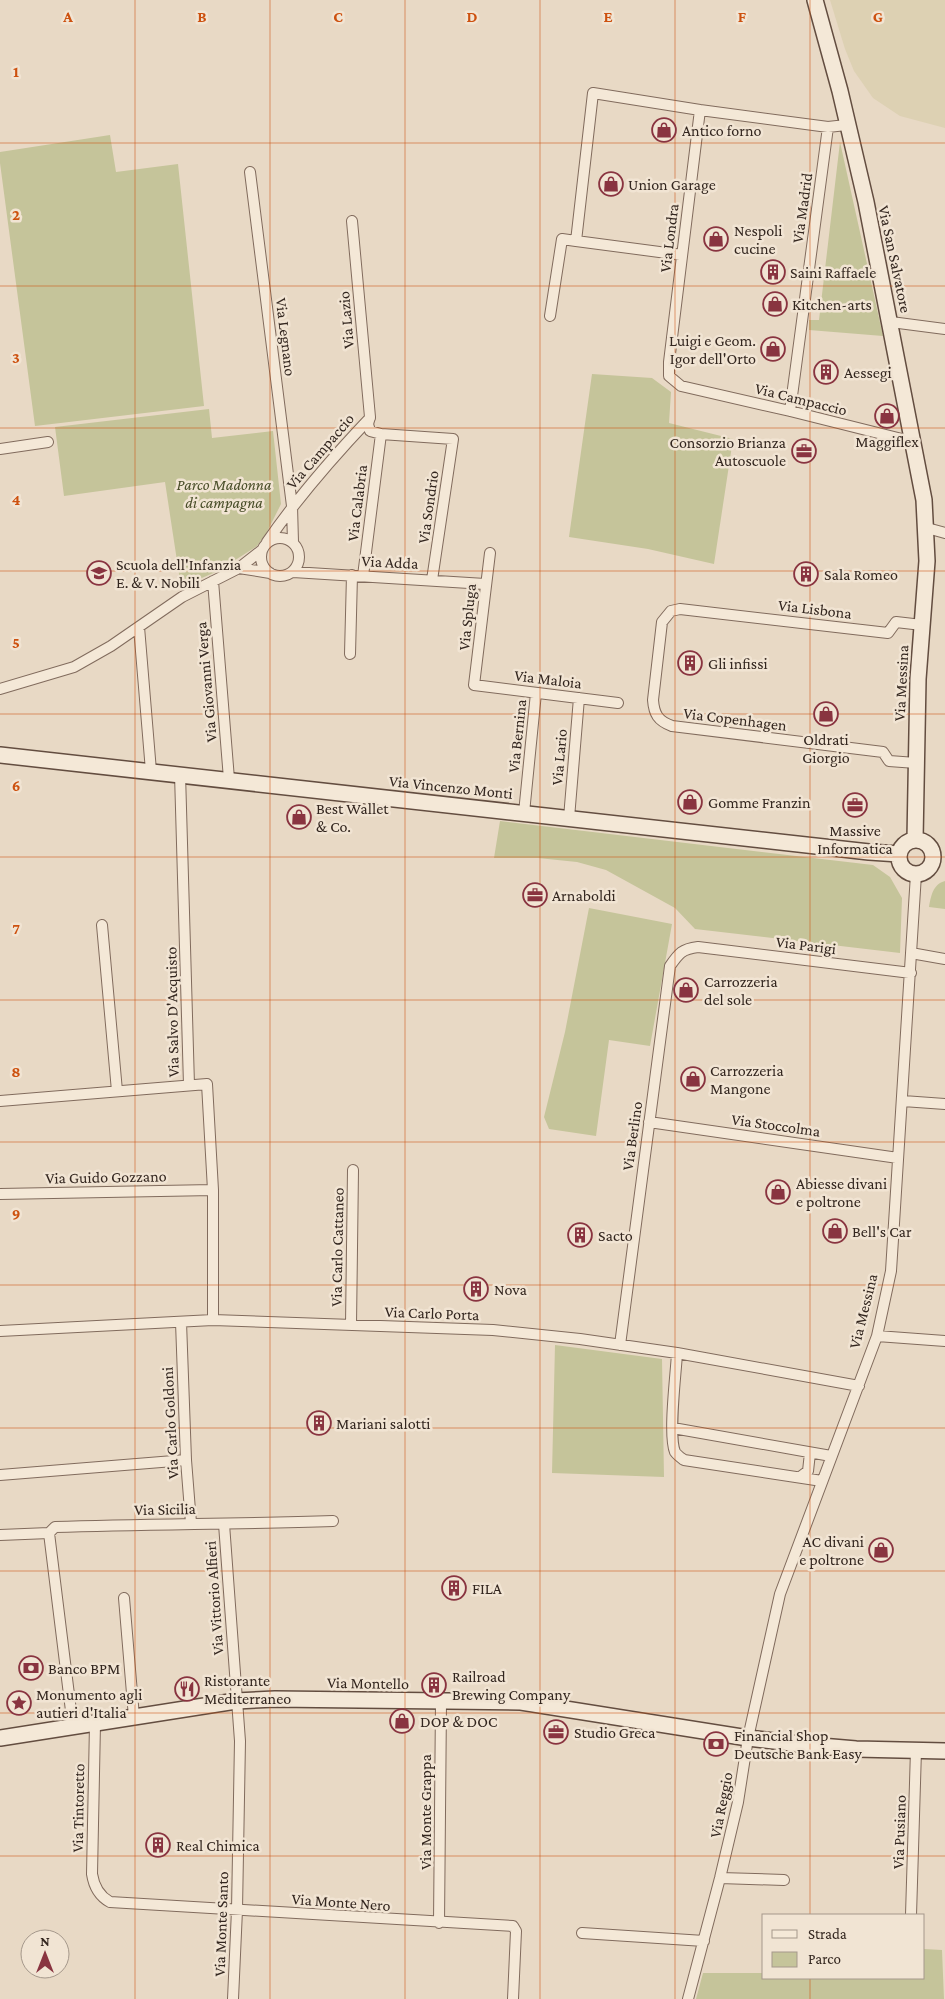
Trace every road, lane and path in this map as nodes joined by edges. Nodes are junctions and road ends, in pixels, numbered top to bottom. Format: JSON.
{"nodes":[{"id":1,"x":815,"y":0,"type":"edge"},
{"id":2,"x":700,"y":110,"type":"junction"},
{"id":3,"x":846,"y":125,"type":"junction"},
{"id":4,"x":828,"y":127,"type":"junction"},
{"id":5,"x":250,"y":172,"type":"dead end"},
{"id":6,"x":352,"y":221,"type":"dead end"},
{"id":7,"x":576,"y":241,"type":"junction"},
{"id":8,"x":682,"y":255,"type":"junction"},
{"id":9,"x":550,"y":316,"type":"dead end"},
{"id":10,"x":891,"y":322,"type":"junction"},
{"id":11,"x":945,"y":329,"type":"edge"},
{"id":12,"x":681,"y":386,"type":"joint"},
{"id":13,"x":790,"y":411,"type":"junction"},
{"id":14,"x":370,"y":417,"type":"junction"},
{"id":15,"x":381,"y":434,"type":"junction"},
{"id":16,"x":48,"y":442,"type":"dead end"},
{"id":17,"x":914,"y":442,"type":"junction"},
{"id":18,"x":0,"y":449,"type":"edge"},
{"id":19,"x":292,"y":506,"type":"junction"},
{"id":20,"x":927,"y":528,"type":"junction"},
{"id":21,"x":945,"y":533,"type":"edge"},
{"id":22,"x":293,"y":542,"type":"junction"},
{"id":23,"x":265,"y":546,"type":"junction"},
{"id":24,"x":490,"y":553,"type":"dead end"},
{"id":25,"x":239,"y":568,"type":"junction"},
{"id":26,"x":293,"y":572,"type":"junction"},
{"id":27,"x":270,"y":573,"type":"junction"},
{"id":28,"x":352,"y":575,"type":"junction"},
{"id":29,"x":364,"y":576,"type":"junction"},
{"id":30,"x":432,"y":580,"type":"junction"},
{"id":31,"x":213,"y":582,"type":"junction"},
{"id":32,"x":485,"y":584,"type":"junction"},
{"id":33,"x":699,"y":610,"type":"joint"},
{"id":34,"x":922,"y":625,"type":"junction"},
{"id":35,"x":138,"y":627,"type":"junction"},
{"id":36,"x":350,"y":654,"type":"dead end"},
{"id":37,"x":474,"y":685,"type":"joint"},
{"id":38,"x":0,"y":689,"type":"edge"},
{"id":39,"x":536,"y":693,"type":"junction"},
{"id":40,"x":579,"y":698,"type":"junction"},
{"id":41,"x":618,"y":703,"type":"dead end"},
{"id":42,"x":0,"y":755,"type":"edge"},
{"id":43,"x":916,"y":763,"type":"junction"},
{"id":44,"x":151,"y":771,"type":"junction"},
{"id":45,"x":180,"y":774,"type":"junction"},
{"id":46,"x":229,"y":779,"type":"junction"},
{"id":47,"x":524,"y":813,"type":"junction"},
{"id":48,"x":569,"y":818,"type":"junction"},
{"id":49,"x":915,"y":840,"type":"junction"},
{"id":50,"x":899,"y":854,"type":"junction"},
{"id":51,"x":939,"y":859,"type":"edge"},
{"id":52,"x":916,"y":874,"type":"junction"},
{"id":53,"x":102,"y":925,"type":"dead end"},
{"id":54,"x":698,"y":947,"type":"joint"},
{"id":55,"x":911,"y":953,"type":"junction"},
{"id":56,"x":945,"y":959,"type":"edge"},
{"id":57,"x":911,"y":974,"type":"junction"},
{"id":58,"x":189,"y":1085,"type":"junction"},
{"id":59,"x":117,"y":1091,"type":"junction"},
{"id":60,"x":0,"y":1101,"type":"edge"},
{"id":61,"x":903,"y":1101,"type":"junction"},
{"id":62,"x":945,"y":1104,"type":"edge"},
{"id":63,"x":649,"y":1122,"type":"junction"},
{"id":64,"x":898,"y":1158,"type":"junction"},
{"id":65,"x":353,"y":1170,"type":"dead end"},
{"id":66,"x":213,"y":1190,"type":"junction"},
{"id":67,"x":0,"y":1194,"type":"edge"},
{"id":68,"x":213,"y":1320,"type":"junction"},
{"id":69,"x":181,"y":1322,"type":"junction"},
{"id":70,"x":351,"y":1325,"type":"junction"},
{"id":71,"x":0,"y":1331,"type":"edge"},
{"id":72,"x":877,"y":1336,"type":"junction"},
{"id":73,"x":945,"y":1341,"type":"edge"},
{"id":74,"x":620,"y":1345,"type":"junction"},
{"id":75,"x":676,"y":1353,"type":"junction"},
{"id":76,"x":859,"y":1386,"type":"junction"},
{"id":77,"x":673,"y":1428,"type":"junction"},
{"id":78,"x":810,"y":1453,"type":"junction"},
{"id":79,"x":831,"y":1456,"type":"junction"},
{"id":80,"x":186,"y":1460,"type":"junction"},
{"id":81,"x":0,"y":1475,"type":"edge"},
{"id":82,"x":800,"y":1477,"type":"junction"},
{"id":83,"x":822,"y":1480,"type":"junction"},
{"id":84,"x":333,"y":1521,"type":"dead end"},
{"id":85,"x":191,"y":1523,"type":"junction"},
{"id":86,"x":224,"y":1524,"type":"junction"},
{"id":87,"x":49,"y":1533,"type":"junction"},
{"id":88,"x":0,"y":1535,"type":"edge"},
{"id":89,"x":124,"y":1598,"type":"dead end"},
{"id":90,"x":236,"y":1700,"type":"junction"},
{"id":91,"x":441,"y":1702,"type":"junction"},
{"id":92,"x":134,"y":1717,"type":"junction"},
{"id":93,"x":94,"y":1724,"type":"junction"},
{"id":94,"x":73,"y":1727,"type":"junction"},
{"id":95,"x":0,"y":1738,"type":"edge"},
{"id":96,"x":748,"y":1738,"type":"junction"},
{"id":97,"x":916,"y":1750,"type":"junction"},
{"id":98,"x":945,"y":1751,"type":"edge"},
{"id":99,"x":720,"y":1878,"type":"junction"},
{"id":100,"x":784,"y":1880,"type":"dead end"},
{"id":101,"x":98,"y":1892,"type":"joint"},
{"id":102,"x":237,"y":1910,"type":"junction"},
{"id":103,"x":911,"y":1914,"type":"edge"},
{"id":104,"x":439,"y":1923,"type":"junction"},
{"id":105,"x":582,"y":1933,"type":"dead end"},
{"id":106,"x":704,"y":1941,"type":"junction"},
{"id":107,"x":233,"y":1999,"type":"edge"},
{"id":108,"x":513,"y":1999,"type":"edge"},
{"id":109,"x":688,"y":1999,"type":"edge"}],
"edges":[{"from":1,"to":3,"type":"street","name":"Via San Salvatore"},
{"from":2,"to":4,"type":"street"},
{"from":2,"to":7,"type":"street"},
{"from":2,"to":8,"type":"street","name":"Via Londra"},
{"from":3,"to":4,"type":"street"},
{"from":3,"to":10,"type":"street","name":"Via San Salvatore"},
{"from":4,"to":13,"type":"street","name":"Via Madrid"},
{"from":5,"to":19,"type":"street","name":"Via Legnano"},
{"from":6,"to":14,"type":"street","name":"Via Lazio"},
{"from":7,"to":8,"type":"street"},
{"from":7,"to":9,"type":"street"},
{"from":8,"to":12,"type":"street","name":"Via Londra"},
{"from":10,"to":11,"type":"street"},
{"from":10,"to":17,"type":"street","name":"Via San Salvatore"},
{"from":12,"to":13,"type":"street","name":"Via Campaccio"},
{"from":13,"to":17,"type":"street","name":"Via Campaccio"},
{"from":14,"to":15,"type":"street"},
{"from":14,"to":19,"type":"street","name":"Via Campaccio"},
{"from":15,"to":29,"type":"street","name":"Via Calabria"},
{"from":15,"to":30,"type":"street","name":"Via Sondrio"},
{"from":16,"to":18,"type":"street"},
{"from":17,"to":20,"type":"street","name":"Via San Salvatore"},
{"from":19,"to":22,"type":"street","name":"Via Campaccio"},
{"from":19,"to":23,"type":"street","name":"Via Campaccio"},
{"from":20,"to":21,"type":"street"},
{"from":20,"to":34,"type":"street","name":"Via Messina"},
{"from":22,"to":23,"type":"street"},
{"from":22,"to":26,"type":"street"},
{"from":23,"to":25,"type":"street","name":"Via Campaccio"},
{"from":23,"to":27,"type":"street"},
{"from":24,"to":32,"type":"street","name":"Via Spluga"},
{"from":25,"to":27,"type":"street"},
{"from":25,"to":31,"type":"street","name":"Via Campaccio"},
{"from":26,"to":27,"type":"street"},
{"from":26,"to":28,"type":"street","name":"Via Adda"},
{"from":28,"to":29,"type":"street","name":"Via Adda"},
{"from":28,"to":36,"type":"street"},
{"from":29,"to":30,"type":"street","name":"Via Adda"},
{"from":30,"to":32,"type":"street","name":"Via Adda"},
{"from":31,"to":35,"type":"street","name":"Via Campaccio"},
{"from":31,"to":46,"type":"street","name":"Via Giovanni Verga"},
{"from":32,"to":37,"type":"street","name":"Via Spluga"},
{"from":33,"to":34,"type":"street","name":"Via Lisbona"},
{"from":33,"to":43,"type":"street","name":"Via Copenhagen"},
{"from":34,"to":43,"type":"street","name":"Via Messina"},
{"from":35,"to":38,"type":"street","name":"Via Campaccio"},
{"from":35,"to":44,"type":"street"},
{"from":37,"to":39,"type":"street","name":"Via Maloia"},
{"from":39,"to":40,"type":"street","name":"Via Maloia"},
{"from":39,"to":47,"type":"street","name":"Via Bernina"},
{"from":40,"to":41,"type":"street","name":"Via Maloia"},
{"from":40,"to":48,"type":"street","name":"Via Lario"},
{"from":42,"to":44,"type":"street","name":"Via Vincenzo Monti"},
{"from":43,"to":49,"type":"street","name":"Via Messina"},
{"from":44,"to":45,"type":"street","name":"Via Vincenzo Monti"},
{"from":45,"to":46,"type":"street","name":"Via Vincenzo Monti"},
{"from":45,"to":58,"type":"street","name":"Via Salvo D'Acquisto"},
{"from":46,"to":47,"type":"street","name":"Via Vincenzo Monti"},
{"from":47,"to":48,"type":"street","name":"Via Vincenzo Monti"},
{"from":48,"to":50,"type":"street","name":"Via Vincenzo Monti"},
{"from":49,"to":50,"type":"street"},
{"from":49,"to":51,"type":"street"},
{"from":50,"to":52,"type":"street"},
{"from":51,"to":52,"type":"street"},
{"from":52,"to":55,"type":"street","name":"Via Messina"},
{"from":53,"to":59,"type":"street"},
{"from":54,"to":57,"type":"street","name":"Via Parigi"},
{"from":54,"to":63,"type":"street","name":"Via Berlino"},
{"from":55,"to":56,"type":"street"},
{"from":55,"to":57,"type":"street","name":"Via Messina"},
{"from":57,"to":61,"type":"street","name":"Via Messina"},
{"from":58,"to":59,"type":"street"},
{"from":58,"to":66,"type":"street","name":"Via Salvo D'Acquisto"},
{"from":59,"to":60,"type":"street"},
{"from":61,"to":62,"type":"street"},
{"from":61,"to":64,"type":"street","name":"Via Messina"},
{"from":63,"to":64,"type":"street","name":"Via Stoccolma"},
{"from":63,"to":74,"type":"street","name":"Via Berlino"},
{"from":64,"to":72,"type":"street","name":"Via Messina"},
{"from":65,"to":70,"type":"street","name":"Via Carlo Cattaneo"},
{"from":66,"to":67,"type":"street","name":"Via Guido Gozzano"},
{"from":66,"to":68,"type":"street","name":"Via Salvo D'Acquisto"},
{"from":68,"to":69,"type":"street","name":"Via Carlo Porta"},
{"from":68,"to":70,"type":"street","name":"Via Carlo Porta"},
{"from":69,"to":71,"type":"street","name":"Via Carlo Porta"},
{"from":69,"to":80,"type":"street","name":"Via Carlo Goldoni"},
{"from":70,"to":74,"type":"street","name":"Via Carlo Porta"},
{"from":72,"to":73,"type":"street"},
{"from":72,"to":76,"type":"street","name":"Via Messina"},
{"from":74,"to":75,"type":"street","name":"Via Carlo Porta"},
{"from":75,"to":76,"type":"street","name":"Via Carlo Porta"},
{"from":75,"to":77,"type":"street"},
{"from":76,"to":79,"type":"street","name":"Via Messina"},
{"from":77,"to":78,"type":"street"},
{"from":77,"to":82,"type":"street"},
{"from":78,"to":79,"type":"street"},
{"from":78,"to":82,"type":"street"},
{"from":79,"to":83,"type":"street","name":"Via Messina"},
{"from":80,"to":81,"type":"street"},
{"from":80,"to":85,"type":"street","name":"Via Carlo Goldoni"},
{"from":82,"to":83,"type":"street"},
{"from":83,"to":96,"type":"street","name":"Via Messina"},
{"from":84,"to":86,"type":"street","name":"Via Sicilia"},
{"from":85,"to":86,"type":"street","name":"Via Sicilia"},
{"from":85,"to":87,"type":"street","name":"Via Sicilia"},
{"from":86,"to":90,"type":"street","name":"Via Vittorio Alfieri"},
{"from":87,"to":88,"type":"street","name":"Via Sicilia"},
{"from":87,"to":94,"type":"street"},
{"from":89,"to":92,"type":"street"},
{"from":90,"to":91,"type":"street","name":"Via Montello"},
{"from":90,"to":92,"type":"street","name":"Via Montello"},
{"from":90,"to":102,"type":"street","name":"Via Monte Santo"},
{"from":91,"to":96,"type":"street","name":"Via Montello"},
{"from":91,"to":104,"type":"street","name":"Via Monte Grappa"},
{"from":92,"to":93,"type":"street","name":"Via Montello"},
{"from":93,"to":94,"type":"street","name":"Via Montello"},
{"from":93,"to":101,"type":"street","name":"Via Tintoretto"},
{"from":94,"to":95,"type":"street","name":"Via Montello"},
{"from":96,"to":97,"type":"street","name":"Via Montello"},
{"from":96,"to":99,"type":"street","name":"Via Reggio"},
{"from":97,"to":98,"type":"street","name":"Via Montello"},
{"from":97,"to":103,"type":"street","name":"Via Pusiano"},
{"from":99,"to":100,"type":"street"},
{"from":99,"to":106,"type":"street","name":"Via Reggio"},
{"from":101,"to":102,"type":"street","name":"Via Monte Nero"},
{"from":102,"to":104,"type":"street","name":"Via Monte Nero"},
{"from":102,"to":107,"type":"street","name":"Via Monte Santo"},
{"from":104,"to":108,"type":"street","name":"Via Monte Nero"},
{"from":105,"to":106,"type":"street"},
{"from":106,"to":109,"type":"street","name":"Via Reggio"}]}
